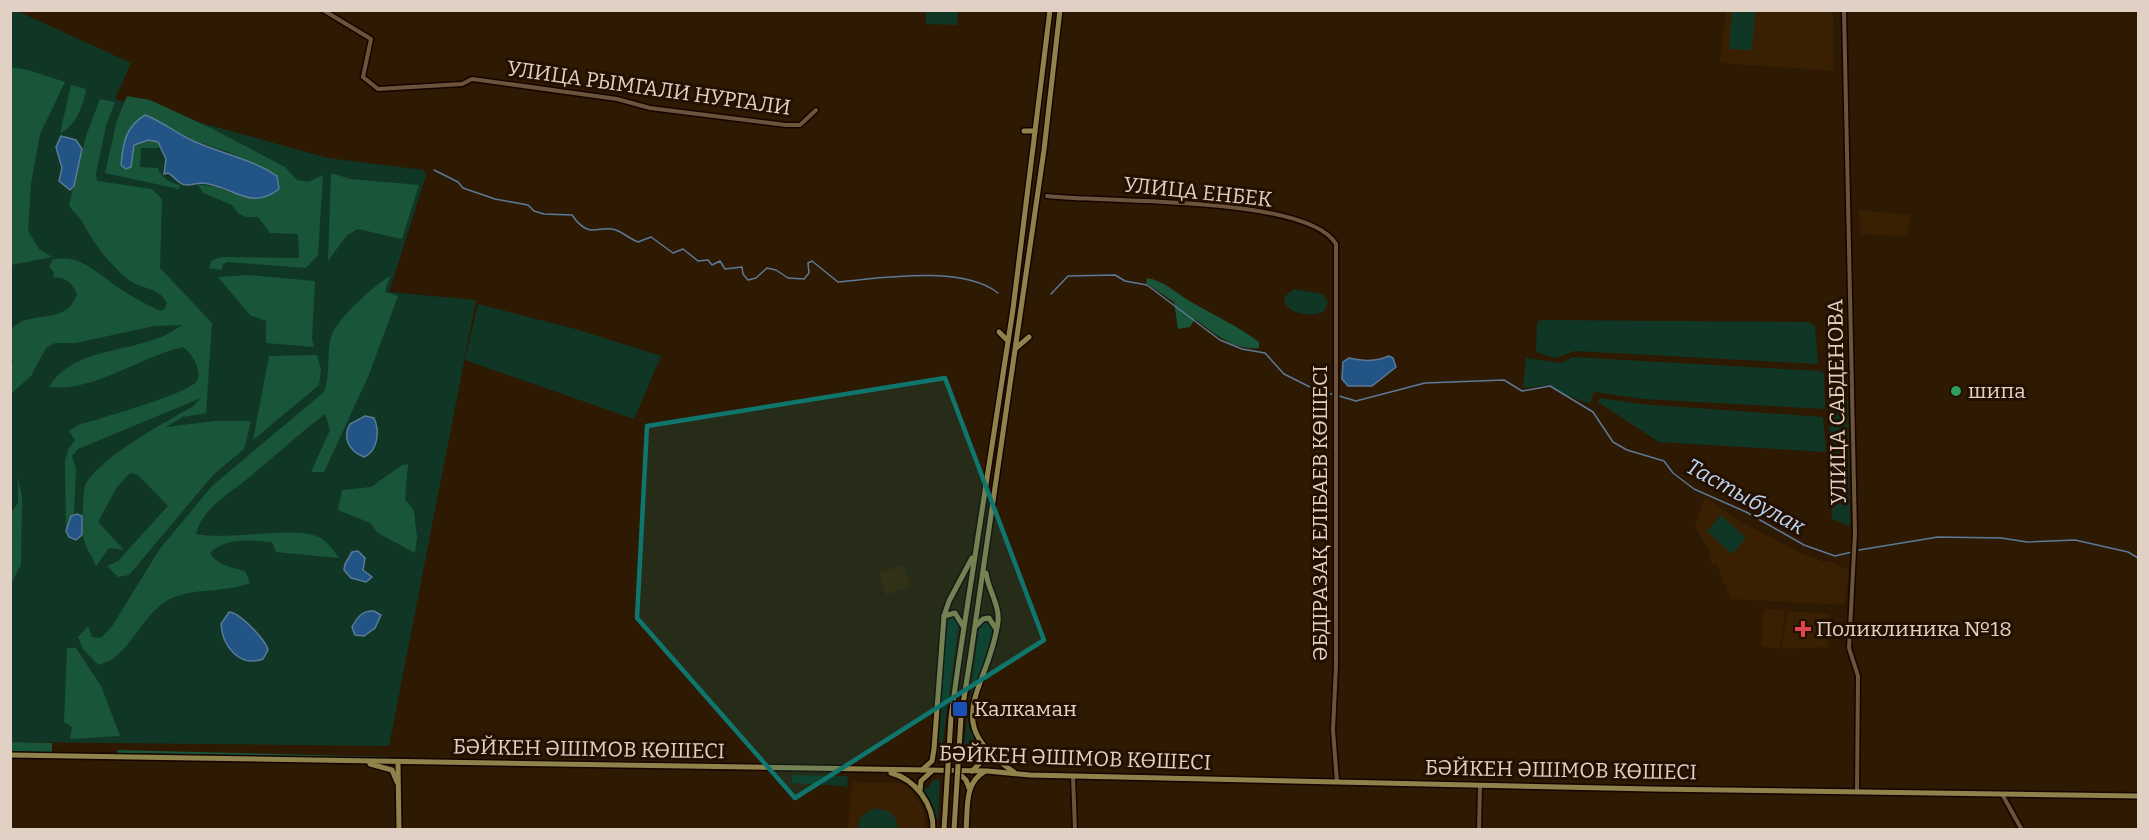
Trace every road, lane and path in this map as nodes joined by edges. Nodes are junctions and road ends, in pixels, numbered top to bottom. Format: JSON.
{"nodes":[{"id":1,"x":323,"y":10,"type":"edge"},
{"id":2,"x":1050,"y":10,"type":"edge"},
{"id":3,"x":1060,"y":10,"type":"edge"},
{"id":4,"x":1844,"y":10,"type":"edge"},
{"id":5,"x":816,"y":110,"type":"dead end"},
{"id":6,"x":1024,"y":131,"type":"dead end"},
{"id":7,"x":1035,"y":131,"type":"junction"},
{"id":8,"x":1046,"y":134,"type":"junction"},
{"id":9,"x":1054,"y":134,"type":"dead end"},
{"id":10,"x":1047,"y":196,"type":"dead end"},
{"id":11,"x":1336,"y":244,"type":"joint"},
{"id":12,"x":999,"y":332,"type":"dead end"},
{"id":13,"x":1029,"y":337,"type":"dead end"},
{"id":14,"x":1008,"y":341,"type":"junction"},
{"id":15,"x":1016,"y":348,"type":"junction"},
{"id":16,"x":985,"y":483,"type":"junction"},
{"id":17,"x":997,"y":485,"type":"junction"},
{"id":18,"x":995,"y":498,"type":"junction"},
{"id":19,"x":1004,"y":500,"type":"dead end"},
{"id":20,"x":976,"y":548,"type":"junction"},
{"id":21,"x":985,"y":567,"type":"junction"},
{"id":22,"x":944,"y":616,"type":"junction"},
{"id":23,"x":963,"y":627,"type":"junction"},
{"id":24,"x":975,"y":627,"type":"junction"},
{"id":25,"x":996,"y":629,"type":"junction"},
{"id":26,"x":982,"y":747,"type":"junction"},
{"id":27,"x":934,"y":749,"type":"junction"},
{"id":28,"x":10,"y":755,"type":"edge"},
{"id":29,"x":359,"y":761,"type":"junction"},
{"id":30,"x":398,"y":762,"type":"junction"},
{"id":31,"x":922,"y":770,"type":"junction"},
{"id":32,"x":934,"y":770,"type":"junction"},
{"id":33,"x":945,"y":770,"type":"junction"},
{"id":34,"x":955,"y":770,"type":"junction"},
{"id":35,"x":885,"y":771,"type":"junction"},
{"id":36,"x":972,"y":771,"type":"junction"},
{"id":37,"x":987,"y":771,"type":"junction"},
{"id":38,"x":1017,"y":775,"type":"junction"},
{"id":39,"x":1073,"y":776,"type":"junction"},
{"id":40,"x":1337,"y":782,"type":"junction"},
{"id":41,"x":1480,"y":784,"type":"junction"},
{"id":42,"x":969,"y":790,"type":"junction"},
{"id":43,"x":920,"y":791,"type":"junction"},
{"id":44,"x":1857,"y":792,"type":"junction"},
{"id":45,"x":2001,"y":792,"type":"junction"},
{"id":46,"x":399,"y":796,"type":"junction"},
{"id":47,"x":2139,"y":796,"type":"edge"},
{"id":48,"x":399,"y":830,"type":"edge"},
{"id":49,"x":933,"y":830,"type":"edge"},
{"id":50,"x":944,"y":830,"type":"edge"},
{"id":51,"x":954,"y":830,"type":"edge"},
{"id":52,"x":966,"y":830,"type":"edge"},
{"id":53,"x":1076,"y":830,"type":"edge"},
{"id":54,"x":1479,"y":830,"type":"edge"},
{"id":55,"x":2022,"y":830,"type":"edge"}],
"edges":[{"from":1,"to":5,"type":"street","name":"УЛИЦА РЫМГАЛИ НУРГАЛИ"},
{"from":2,"to":7,"type":"main road"},
{"from":3,"to":8,"type":"main road"},
{"from":4,"to":44,"type":"street","name":"УЛИЦА САБДЕНОВА"},
{"from":6,"to":7,"type":"main road"},
{"from":7,"to":14,"type":"main road"},
{"from":8,"to":9,"type":"main road"},
{"from":8,"to":15,"type":"main road"},
{"from":10,"to":11,"type":"street","name":"УЛИЦА ЕНБЕК"},
{"from":11,"to":40,"type":"street","name":"ӘБДІРАЗАҚ ЕЛІБАЕВ КӨШЕСІ"},
{"from":12,"to":14,"type":"main road"},
{"from":13,"to":15,"type":"main road"},
{"from":14,"to":16,"type":"main road"},
{"from":15,"to":17,"type":"main road"},
{"from":16,"to":17,"type":"main road"},
{"from":16,"to":20,"type":"main road"},
{"from":17,"to":18,"type":"main road"},
{"from":18,"to":19,"type":"main road"},
{"from":18,"to":21,"type":"main road"},
{"from":20,"to":22,"type":"main road"},
{"from":20,"to":23,"type":"main road"},
{"from":21,"to":24,"type":"main road"},
{"from":21,"to":25,"type":"main road"},
{"from":22,"to":23,"type":"main road"},
{"from":22,"to":27,"type":"main road"},
{"from":23,"to":50,"type":"main road","bridge":true},
{"from":24,"to":25,"type":"main road"},
{"from":24,"to":51,"type":"main road","bridge":true},
{"from":25,"to":26,"type":"main road"},
{"from":26,"to":36,"type":"main road"},
{"from":26,"to":38,"type":"main road"},
{"from":27,"to":31,"type":"main road"},
{"from":27,"to":33,"type":"main road"},
{"from":28,"to":29,"type":"main road","name":"БӘЙКЕН ӘШІМОВ КӨШЕСІ"},
{"from":29,"to":30,"type":"main road","name":"БӘЙКЕН ӘШІМОВ КӨШЕСІ"},
{"from":29,"to":46,"type":"main road"},
{"from":30,"to":35,"type":"main road","name":"БӘЙКЕН ӘШІМОВ КӨШЕСІ"},
{"from":30,"to":46,"type":"main road"},
{"from":31,"to":32,"type":"main road","name":"БӘЙКЕН ӘШІМОВ КӨШЕСІ"},
{"from":31,"to":35,"type":"main road","name":"БӘЙКЕН ӘШІМОВ КӨШЕСІ"},
{"from":32,"to":33,"type":"main road","name":"БӘЙКЕН ӘШІМОВ КӨШЕСІ"},
{"from":32,"to":43,"type":"main road"},
{"from":33,"to":34,"type":"main road","name":"БӘЙКЕН ӘШІМОВ КӨШЕСІ"},
{"from":34,"to":36,"type":"main road","name":"БӘЙКЕН ӘШІМОВ КӨШЕСІ"},
{"from":34,"to":42,"type":"main road"},
{"from":35,"to":43,"type":"main road"},
{"from":36,"to":37,"type":"main road","name":"БӘЙКЕН ӘШІМОВ КӨШЕСІ"},
{"from":37,"to":38,"type":"main road","name":"БӘЙКЕН ӘШІМОВ КӨШЕСІ"},
{"from":37,"to":42,"type":"main road"},
{"from":38,"to":39,"type":"main road","name":"БӘЙКЕН ӘШІМОВ КӨШЕСІ"},
{"from":39,"to":40,"type":"main road","name":"БӘЙКЕН ӘШІМОВ КӨШЕСІ"},
{"from":39,"to":53,"type":"street"},
{"from":40,"to":41,"type":"main road","name":"БӘЙКЕН ӘШІМОВ КӨШЕСІ"},
{"from":41,"to":44,"type":"main road","name":"БӘЙКЕН ӘШІМОВ КӨШЕСІ"},
{"from":41,"to":54,"type":"street"},
{"from":42,"to":52,"type":"main road"},
{"from":43,"to":49,"type":"main road"},
{"from":44,"to":45,"type":"main road","name":"БӘЙКЕН ӘШІМОВ КӨШЕСІ"},
{"from":45,"to":47,"type":"main road","name":"БӘЙКЕН ӘШІМОВ КӨШЕСІ"},
{"from":45,"to":55,"type":"street"},
{"from":46,"to":48,"type":"main road"}]}
